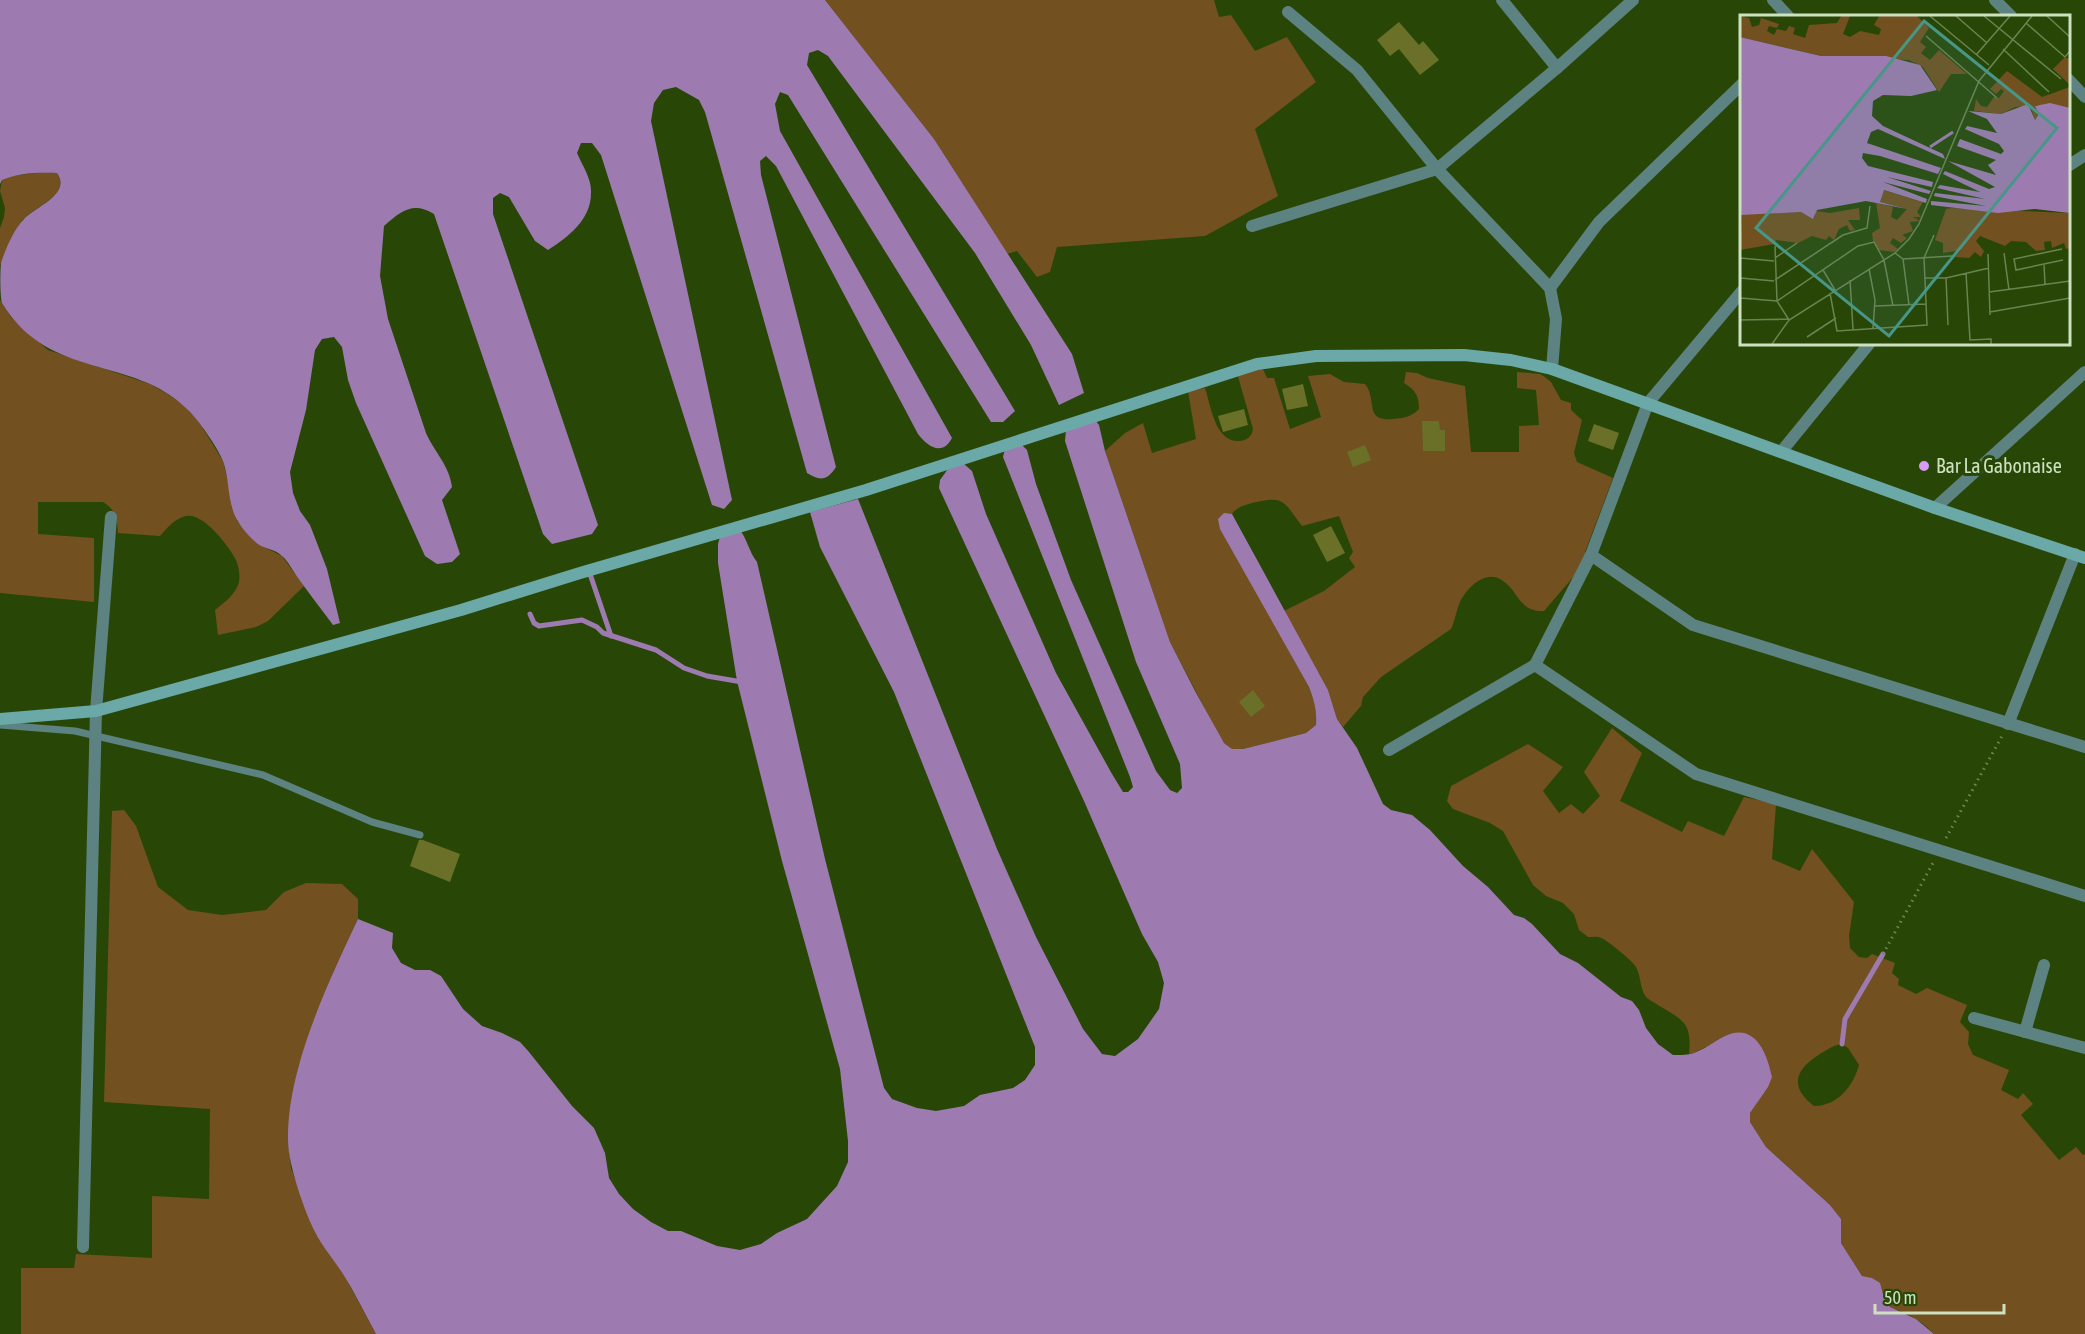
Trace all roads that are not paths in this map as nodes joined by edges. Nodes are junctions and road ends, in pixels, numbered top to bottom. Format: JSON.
{"nodes":[{"id":1,"x":1502,"y":0,"type":"edge"},
{"id":2,"x":1633,"y":0,"type":"edge"},
{"id":3,"x":1773,"y":0,"type":"edge"},
{"id":4,"x":1995,"y":0,"type":"edge"},
{"id":5,"x":1288,"y":12,"type":"dead end"},
{"id":6,"x":1787,"y":15,"type":"edge"},
{"id":7,"x":2010,"y":15,"type":"edge"},
{"id":8,"x":1557,"y":68,"type":"junction"},
{"id":9,"x":2070,"y":81,"type":"edge"},
{"id":10,"x":1740,"y":86,"type":"edge"},
{"id":11,"x":2085,"y":97,"type":"edge"},
{"id":12,"x":2085,"y":155,"type":"edge"},
{"id":13,"x":2070,"y":165,"type":"edge"},
{"id":14,"x":1437,"y":169,"type":"junction"},
{"id":15,"x":1252,"y":226,"type":"dead end"},
{"id":16,"x":1550,"y":288,"type":"junction"},
{"id":17,"x":1740,"y":293,"type":"edge"},
{"id":18,"x":1868,"y":345,"type":"edge"},
{"id":19,"x":1552,"y":369,"type":"junction"},
{"id":20,"x":2085,"y":372,"type":"edge"},
{"id":21,"x":1648,"y":403,"type":"junction"},
{"id":22,"x":1781,"y":452,"type":"junction"},
{"id":23,"x":1935,"y":508,"type":"junction"},
{"id":24,"x":111,"y":517,"type":"dead end"},
{"id":25,"x":1591,"y":555,"type":"junction"},
{"id":26,"x":2080,"y":556,"type":"edge"},
{"id":27,"x":1535,"y":665,"type":"junction"},
{"id":28,"x":96,"y":711,"type":"junction"},
{"id":29,"x":0,"y":719,"type":"edge"},
{"id":30,"x":2008,"y":724,"type":"junction"},
{"id":31,"x":0,"y":725,"type":"edge"},
{"id":32,"x":95,"y":737,"type":"junction"},
{"id":33,"x":2085,"y":747,"type":"edge"},
{"id":34,"x":1389,"y":750,"type":"dead end"},
{"id":35,"x":420,"y":835,"type":"dead end"},
{"id":36,"x":2085,"y":896,"type":"edge"},
{"id":37,"x":2044,"y":965,"type":"dead end"},
{"id":38,"x":1974,"y":1018,"type":"dead end"},
{"id":39,"x":2025,"y":1032,"type":"junction"},
{"id":40,"x":2085,"y":1048,"type":"edge"},
{"id":41,"x":83,"y":1247,"type":"dead end"}],
"edges":[{"from":1,"to":8,"type":"street"},
{"from":2,"to":8,"type":"street"},
{"from":3,"to":6,"type":"street"},
{"from":4,"to":7,"type":"street"},
{"from":5,"to":14,"type":"street"},
{"from":8,"to":14,"type":"street"},
{"from":9,"to":11,"type":"street"},
{"from":10,"to":16,"type":"street"},
{"from":12,"to":13,"type":"street"},
{"from":14,"to":15,"type":"street"},
{"from":14,"to":16,"type":"street"},
{"from":16,"to":19,"type":"street"},
{"from":17,"to":21,"type":"street"},
{"from":18,"to":22,"type":"street"},
{"from":19,"to":21,"type":"street"},
{"from":19,"to":28,"type":"street"},
{"from":20,"to":23,"type":"street"},
{"from":21,"to":22,"type":"street"},
{"from":21,"to":25,"type":"street"},
{"from":22,"to":23,"type":"street"},
{"from":23,"to":26,"type":"street"},
{"from":24,"to":28,"type":"street"},
{"from":25,"to":27,"type":"street"},
{"from":25,"to":30,"type":"street"},
{"from":26,"to":30,"type":"street"},
{"from":27,"to":34,"type":"street"},
{"from":27,"to":36,"type":"street"},
{"from":28,"to":29,"type":"street"},
{"from":28,"to":32,"type":"street"},
{"from":30,"to":33,"type":"street"},
{"from":31,"to":32,"type":"lane"},
{"from":32,"to":35,"type":"lane"},
{"from":32,"to":41,"type":"street"},
{"from":37,"to":39,"type":"street"},
{"from":38,"to":39,"type":"street"},
{"from":39,"to":40,"type":"street"}]}
